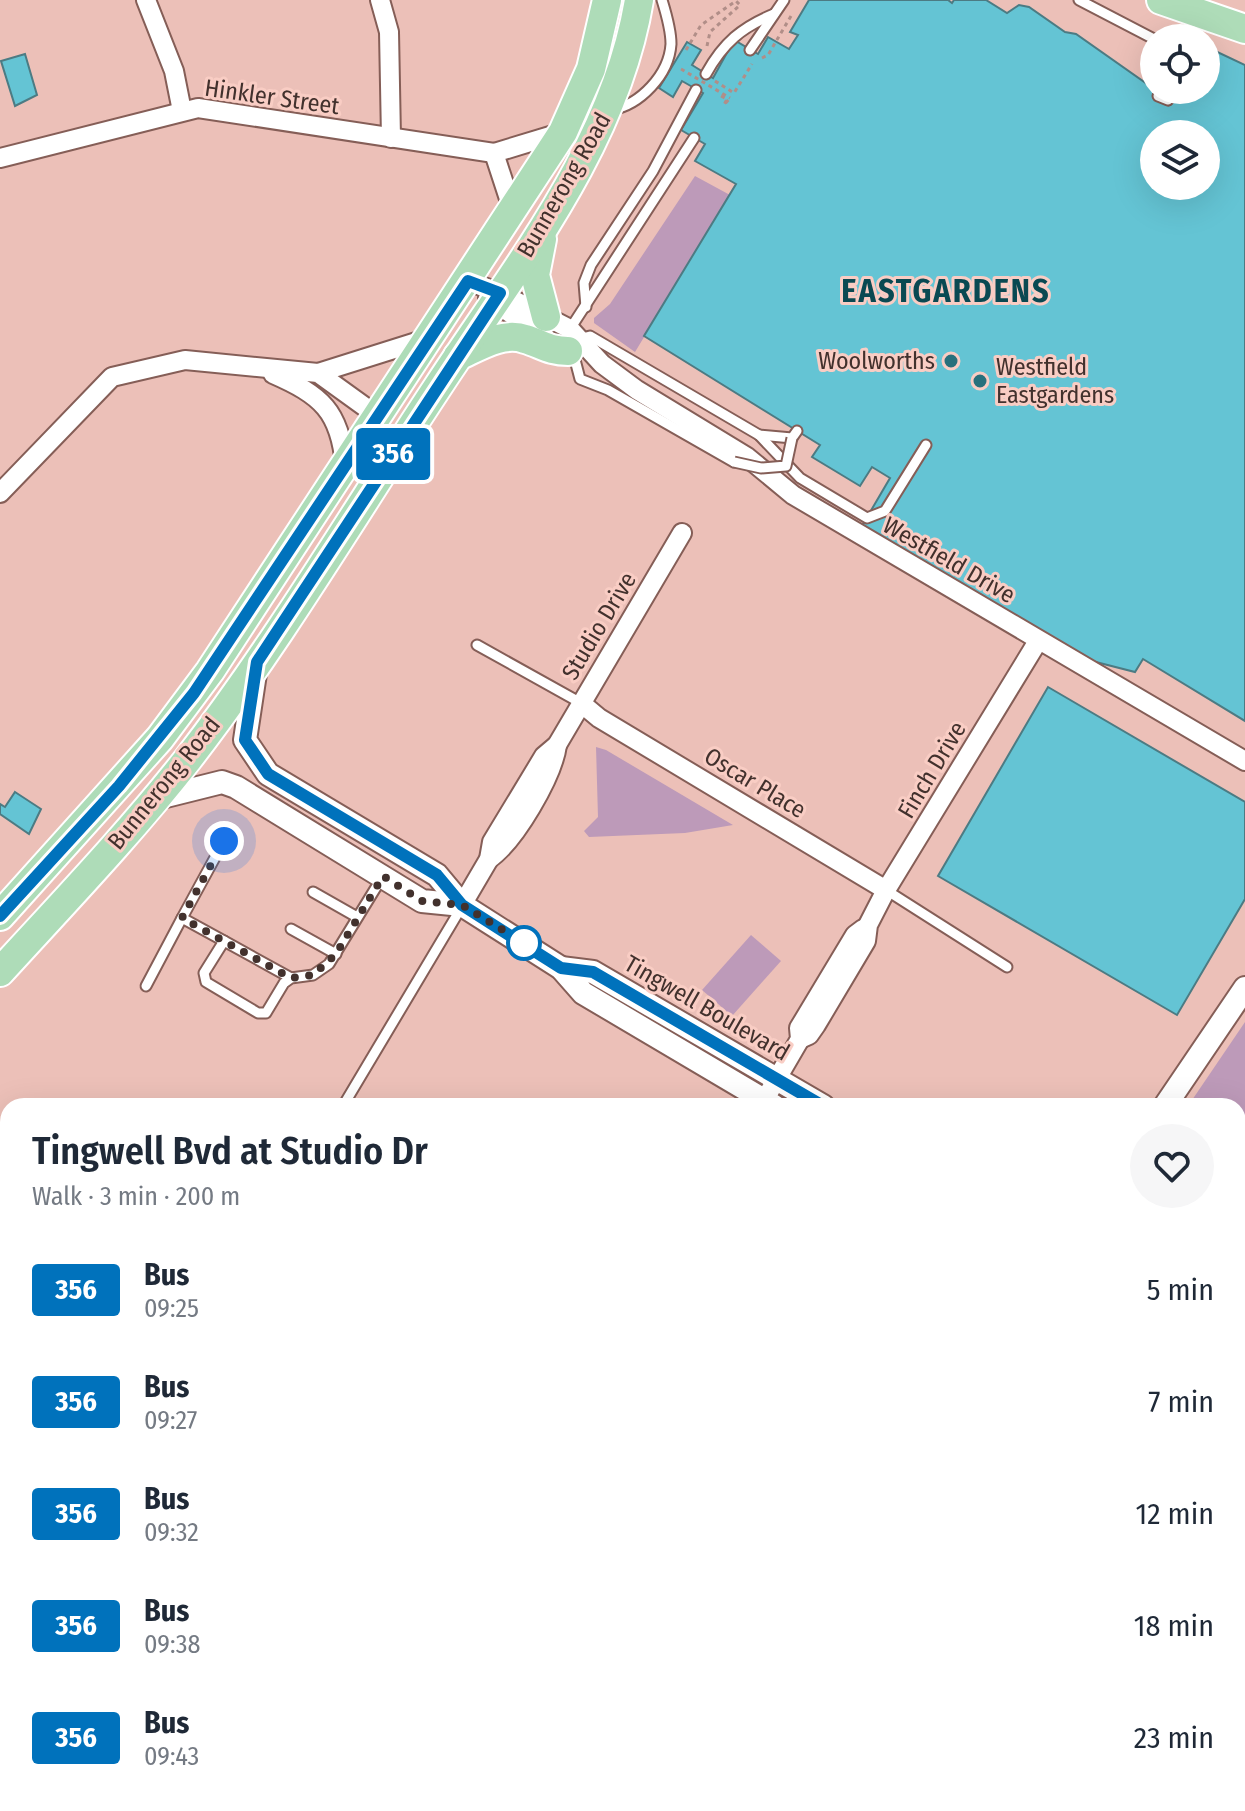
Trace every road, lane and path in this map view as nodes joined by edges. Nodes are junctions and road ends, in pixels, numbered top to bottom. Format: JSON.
{"nodes":[{"id":1,"x":146,"y":0,"type":"edge"},
{"id":2,"x":380,"y":0,"type":"edge"},
{"id":3,"x":607,"y":0,"type":"edge"},
{"id":4,"x":639,"y":0,"type":"edge"},
{"id":5,"x":662,"y":0,"type":"edge"},
{"id":6,"x":784,"y":0,"type":"edge"},
{"id":7,"x":1079,"y":0,"type":"edge"},
{"id":8,"x":1161,"y":0,"type":"edge"},
{"id":9,"x":793,"y":13,"type":"dead end"},
{"id":10,"x":774,"y":14,"type":"junction"},
{"id":11,"x":1245,"y":29,"type":"edge"},
{"id":12,"x":1140,"y":32,"type":"edge"},
{"id":13,"x":686,"y":50,"type":"dead end"},
{"id":14,"x":750,"y":50,"type":"dead end"},
{"id":15,"x":705,"y":53,"type":"dead end"},
{"id":16,"x":681,"y":69,"type":"dead end"},
{"id":17,"x":706,"y":74,"type":"dead end"},
{"id":18,"x":726,"y":88,"type":"dead end"},
{"id":19,"x":696,"y":90,"type":"dead end"},
{"id":20,"x":721,"y":96,"type":"dead end"},
{"id":21,"x":182,"y":111,"type":"junction"},
{"id":22,"x":607,"y":111,"type":"junction"},
{"id":23,"x":563,"y":132,"type":"junction"},
{"id":24,"x":391,"y":138,"type":"junction"},
{"id":25,"x":694,"y":138,"type":"dead end"},
{"id":26,"x":494,"y":153,"type":"junction"},
{"id":27,"x":0,"y":158,"type":"edge"},
{"id":28,"x":513,"y":211,"type":"junction"},
{"id":29,"x":543,"y":226,"type":"junction"},
{"id":30,"x":468,"y":281,"type":"junction"},
{"id":31,"x":497,"y":298,"type":"junction"},
{"id":32,"x":586,"y":307,"type":"junction"},
{"id":33,"x":430,"y":338,"type":"junction"},
{"id":34,"x":568,"y":338,"type":"junction"},
{"id":35,"x":458,"y":356,"type":"junction"},
{"id":36,"x":252,"y":365,"type":"junction"},
{"id":37,"x":318,"y":373,"type":"junction"},
{"id":38,"x":379,"y":417,"type":"junction"},
{"id":39,"x":759,"y":435,"type":"junction"},
{"id":40,"x":926,"y":445,"type":"dead end"},
{"id":41,"x":786,"y":466,"type":"junction"},
{"id":42,"x":345,"y":470,"type":"junction"},
{"id":43,"x":0,"y":493,"type":"edge"},
{"id":44,"x":682,"y":533,"type":"dead end"},
{"id":45,"x":1038,"y":641,"type":"junction"},
{"id":46,"x":477,"y":645,"type":"dead end"},
{"id":47,"x":257,"y":662,"type":"junction"},
{"id":48,"x":581,"y":703,"type":"junction"},
{"id":49,"x":1245,"y":761,"type":"edge"},
{"id":50,"x":154,"y":799,"type":"junction"},
{"id":51,"x":224,"y":841,"type":"dead end"},
{"id":52,"x":383,"y":876,"type":"junction"},
{"id":53,"x":886,"y":890,"type":"junction"},
{"id":54,"x":313,"y":892,"type":"dead end"},
{"id":55,"x":462,"y":905,"type":"junction"},
{"id":56,"x":0,"y":916,"type":"edge"},
{"id":57,"x":357,"y":917,"type":"junction"},
{"id":58,"x":182,"y":918,"type":"junction"},
{"id":59,"x":291,"y":929,"type":"dead end"},
{"id":60,"x":224,"y":941,"type":"junction"},
{"id":61,"x":336,"y":954,"type":"junction"},
{"id":62,"x":5,"y":958,"type":"edge"},
{"id":63,"x":1007,"y":967,"type":"dead end"},
{"id":64,"x":561,"y":968,"type":"junction"},
{"id":65,"x":291,"y":978,"type":"junction"},
{"id":66,"x":146,"y":986,"type":"dead end"},
{"id":67,"x":1245,"y":988,"type":"edge"},
{"id":68,"x":777,"y":1079,"type":"junction"},
{"id":69,"x":348,"y":1098,"type":"edge"},
{"id":70,"x":757,"y":1098,"type":"edge"},
{"id":71,"x":769,"y":1098,"type":"edge"},
{"id":72,"x":809,"y":1098,"type":"edge"},
{"id":73,"x":1170,"y":1098,"type":"edge"}],
"edges":[{"from":1,"to":21,"type":"street"},
{"from":2,"to":24,"type":"street"},
{"from":3,"to":23,"type":"main road","name":"Bunnerong Road"},
{"from":4,"to":22,"type":"main road","name":"Bunnerong Road"},
{"from":5,"to":22,"type":"lane"},
{"from":6,"to":10,"type":"lane"},
{"from":7,"to":12,"type":"lane"},
{"from":8,"to":11,"type":"main road"},
{"from":9,"to":18,"type":"path"},
{"from":10,"to":14,"type":"lane"},
{"from":10,"to":17,"type":"lane"},
{"from":13,"to":15,"type":"path"},
{"from":16,"to":20,"type":"path","bridge":true},
{"from":19,"to":32,"type":"lane"},
{"from":21,"to":24,"type":"street","name":"Hinkler Street"},
{"from":21,"to":27,"type":"street","name":"Hinkler Street"},
{"from":22,"to":29,"type":"main road","name":"Bunnerong Road"},
{"from":23,"to":26,"type":"street","name":"Hinkler Street"},
{"from":23,"to":28,"type":"main road","name":"Bunnerong Road"},
{"from":24,"to":26,"type":"street","name":"Hinkler Street"},
{"from":25,"to":32,"type":"lane"},
{"from":26,"to":28,"type":"street"},
{"from":28,"to":30,"type":"main road","name":"Bunnerong Road"},
{"from":29,"to":31,"type":"main road","name":"Bunnerong Road"},
{"from":29,"to":34,"type":"main road"},
{"from":30,"to":31,"type":"street","name":"Westfield Drive"},
{"from":30,"to":33,"type":"main road","name":"Bunnerong Road"},
{"from":31,"to":34,"type":"street","name":"Westfield Drive"},
{"from":31,"to":34,"type":"street","name":"Westfield Drive"},
{"from":31,"to":35,"type":"main road","name":"Bunnerong Road"},
{"from":32,"to":34,"type":"lane"},
{"from":33,"to":37,"type":"street"},
{"from":33,"to":38,"type":"main road","name":"Bunnerong Road"},
{"from":34,"to":35,"type":"main road"},
{"from":34,"to":39,"type":"lane"},
{"from":34,"to":41,"type":"lane","bridge":true},
{"from":34,"to":45,"type":"street","name":"Westfield Drive"},
{"from":35,"to":47,"type":"main road","name":"Bunnerong Road"},
{"from":36,"to":37,"type":"street"},
{"from":36,"to":42,"type":"street"},
{"from":36,"to":43,"type":"street"},
{"from":37,"to":38,"type":"street"},
{"from":38,"to":42,"type":"main road","name":"Bunnerong Road"},
{"from":39,"to":41,"type":"lane"},
{"from":39,"to":41,"type":"lane","bridge":true},
{"from":40,"to":41,"type":"lane"},
{"from":42,"to":56,"type":"main road","name":"Bunnerong Road"},
{"from":44,"to":48,"type":"street","name":"Studio Drive"},
{"from":45,"to":49,"type":"street","name":"Westfield Drive"},
{"from":45,"to":53,"type":"street","name":"Finch Drive"},
{"from":46,"to":48,"type":"lane","name":"Oscar Place"},
{"from":47,"to":50,"type":"main road","name":"Bunnerong Road"},
{"from":47,"to":55,"type":"street","name":"Tingwell Boulevard"},
{"from":48,"to":53,"type":"street","name":"Oscar Place"},
{"from":48,"to":55,"type":"street","name":"Studio Drive"},
{"from":50,"to":52,"type":"street","name":"Tingwell Boulevard"},
{"from":50,"to":62,"type":"main road","name":"Bunnerong Road"},
{"from":51,"to":58,"type":"lane"},
{"from":52,"to":55,"type":"street","name":"Tingwell Boulevard"},
{"from":52,"to":57,"type":"lane"},
{"from":53,"to":63,"type":"lane","name":"Oscar Place"},
{"from":53,"to":68,"type":"street","name":"Finch Drive"},
{"from":54,"to":57,"type":"lane"},
{"from":55,"to":64,"type":"street","name":"Tingwell Boulevard"},
{"from":55,"to":69,"type":"lane"},
{"from":57,"to":61,"type":"lane"},
{"from":58,"to":60,"type":"lane"},
{"from":58,"to":66,"type":"lane"},
{"from":59,"to":61,"type":"lane"},
{"from":60,"to":65,"type":"lane"},
{"from":60,"to":65,"type":"lane"},
{"from":61,"to":65,"type":"lane"},
{"from":64,"to":68,"type":"street","name":"Tingwell Boulevard"},
{"from":64,"to":70,"type":"street","name":"Tingwell Boulevard"},
{"from":67,"to":73,"type":"street"},
{"from":68,"to":71,"type":"street","name":"Finch Drive"},
{"from":68,"to":72,"type":"street","name":"Tingwell Boulevard"}]}
